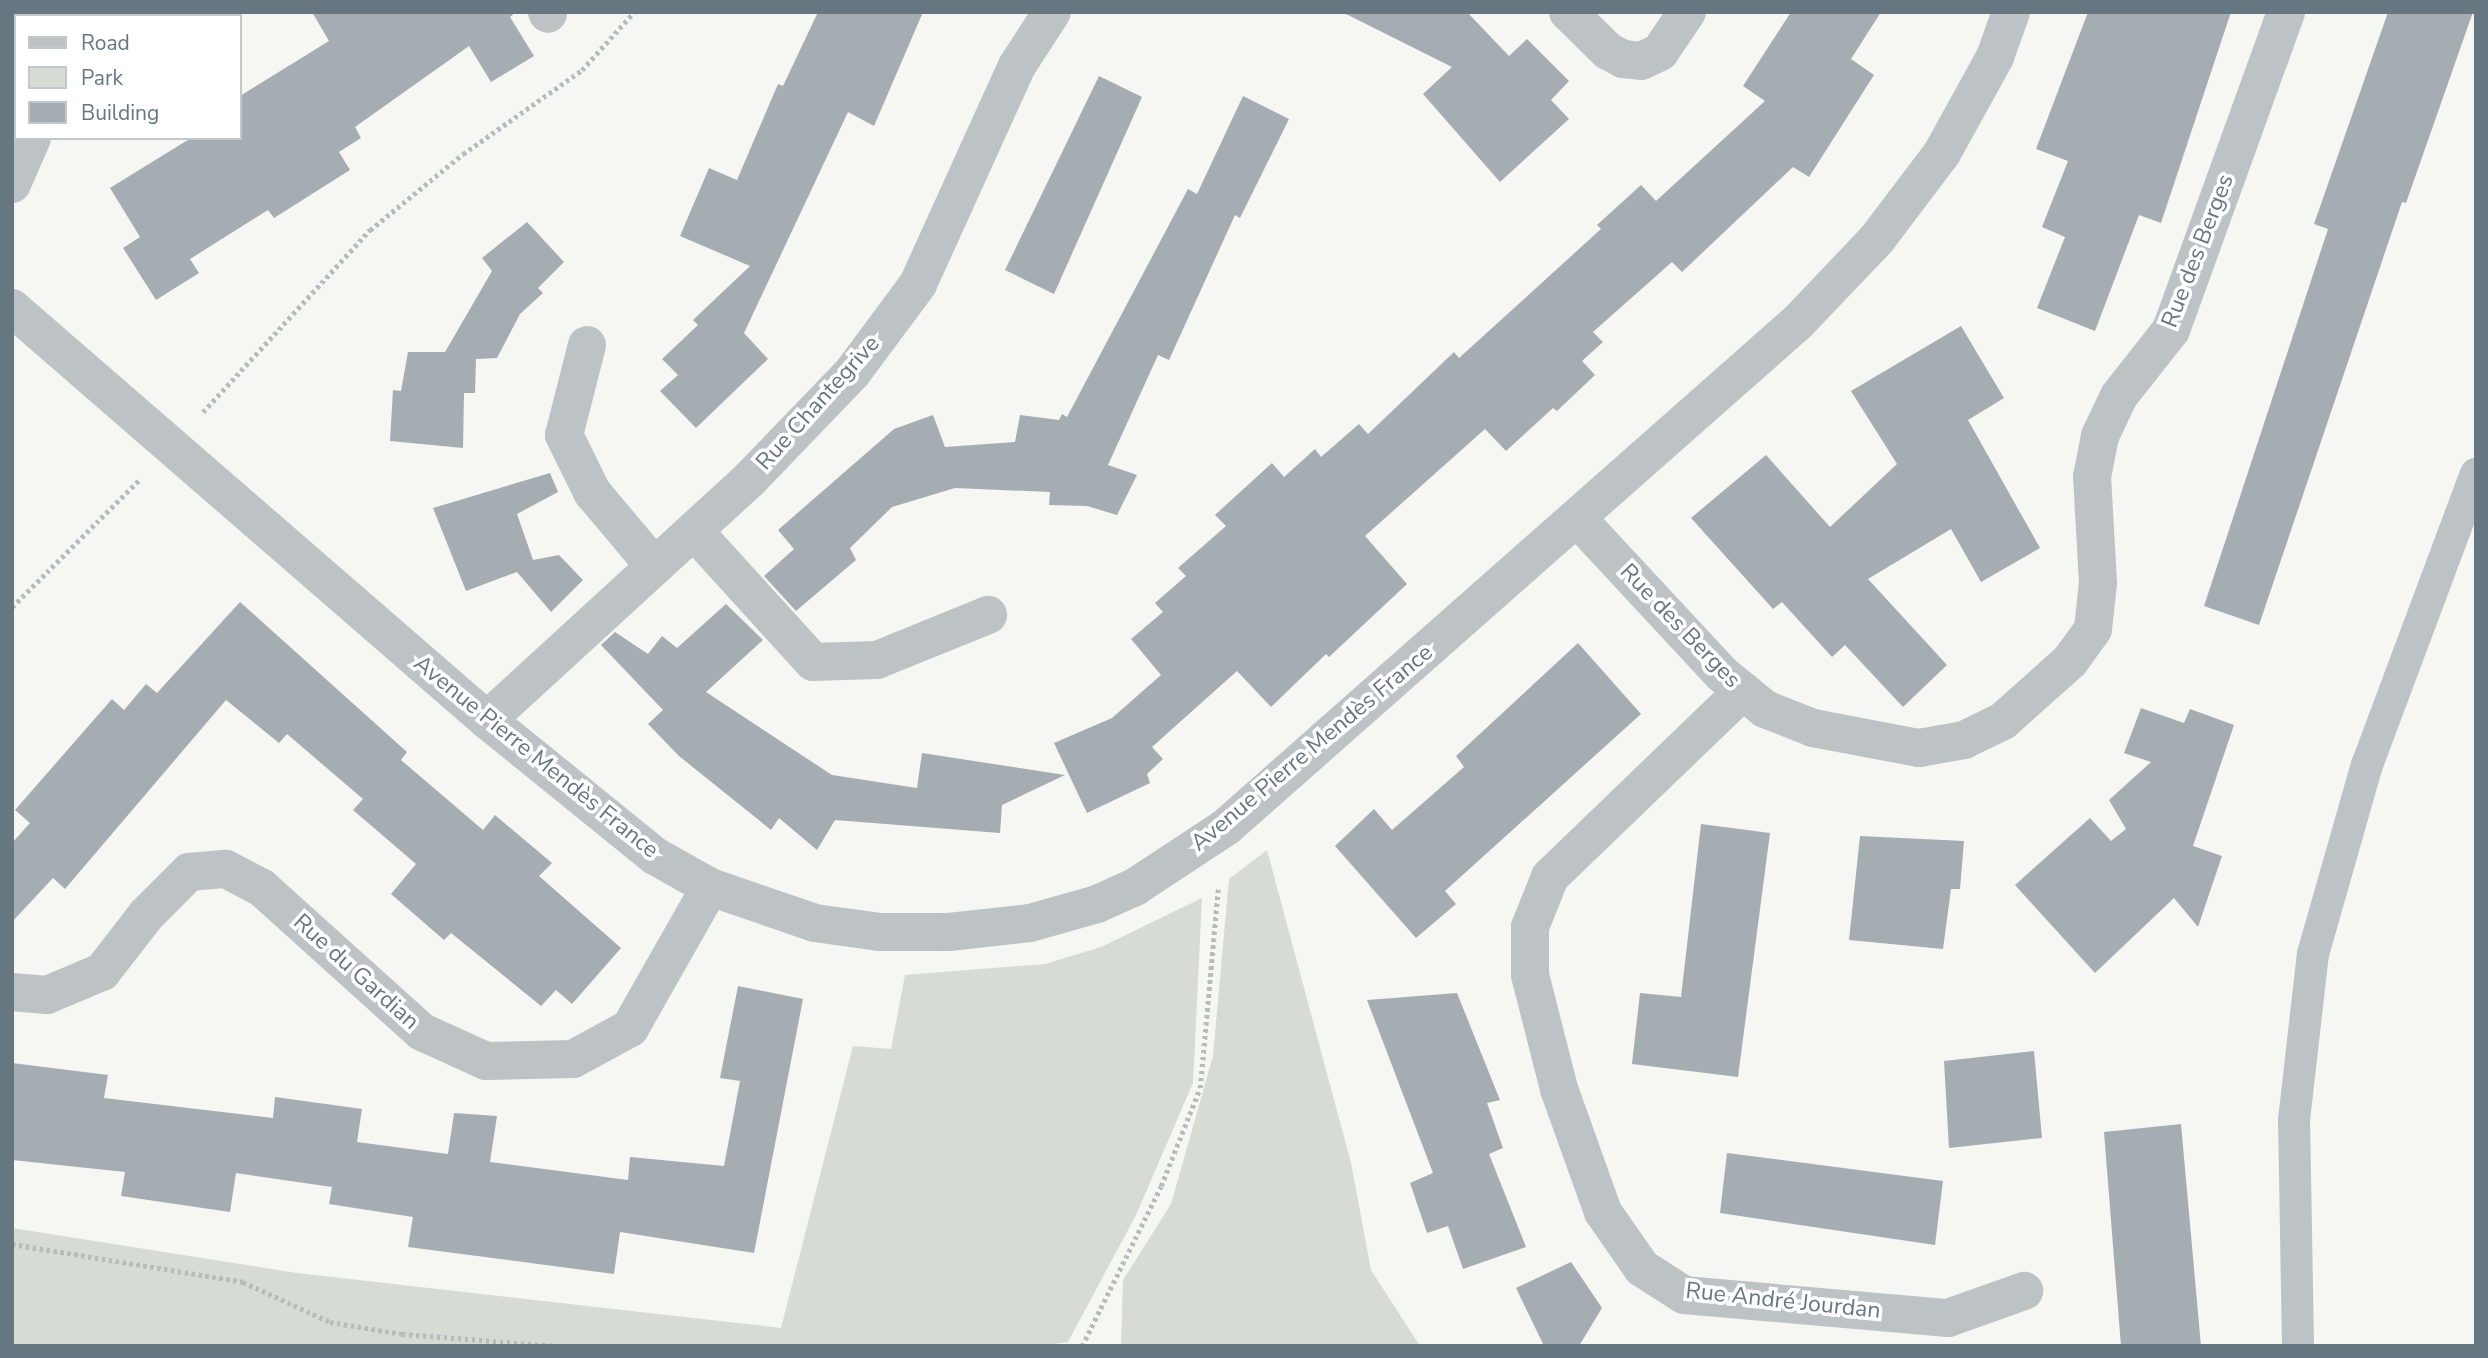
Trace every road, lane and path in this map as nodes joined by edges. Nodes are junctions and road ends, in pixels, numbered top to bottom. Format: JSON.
{"nodes":[{"id":1,"x":634,"y":12,"type":"edge"},
{"id":2,"x":1052,"y":12,"type":"edge"},
{"id":3,"x":1568,"y":12,"type":"edge"},
{"id":4,"x":1687,"y":12,"type":"edge"},
{"id":5,"x":2011,"y":12,"type":"edge"},
{"id":6,"x":2286,"y":12,"type":"edge"},
{"id":7,"x":31,"y":140,"type":"edge"},
{"id":8,"x":12,"y":184,"type":"edge"},
{"id":9,"x":12,"y":308,"type":"edge"},
{"id":10,"x":587,"y":345,"type":"dead end"},
{"id":11,"x":170,"y":448,"type":"junction"},
{"id":12,"x":2476,"y":474,"type":"edge"},
{"id":13,"x":1577,"y":518,"type":"junction"},
{"id":14,"x":694,"y":531,"type":"junction"},
{"id":15,"x":654,"y":566,"type":"junction"},
{"id":16,"x":12,"y":607,"type":"edge"},
{"id":17,"x":988,"y":615,"type":"dead end"},
{"id":18,"x":1743,"y":691,"type":"junction"},
{"id":19,"x":487,"y":720,"type":"junction"},
{"id":20,"x":1226,"y":827,"type":"junction"},
{"id":21,"x":710,"y":887,"type":"junction"},
{"id":22,"x":12,"y":992,"type":"edge"},
{"id":23,"x":12,"y":1244,"type":"edge"},
{"id":24,"x":2024,"y":1291,"type":"dead end"},
{"id":25,"x":558,"y":1346,"type":"edge"},
{"id":26,"x":1082,"y":1346,"type":"edge"},
{"id":27,"x":2298,"y":1346,"type":"edge"}],
"edges":[{"from":1,"to":11,"type":"path"},
{"from":2,"to":14,"type":"street","name":"Rue Chantegrive"},
{"from":3,"to":4,"type":"street"},
{"from":5,"to":13,"type":"street","name":"Avenue Pierre Mendès France"},
{"from":6,"to":18,"type":"street","name":"Rue des Berges"},
{"from":7,"to":8,"type":"street"},
{"from":9,"to":11,"type":"street","name":"Avenue Pierre Mendès France"},
{"from":10,"to":15,"type":"street"},
{"from":11,"to":16,"type":"path"},
{"from":11,"to":19,"type":"street","name":"Avenue Pierre Mendès France"},
{"from":12,"to":27,"type":"lane"},
{"from":13,"to":18,"type":"street","name":"Rue des Berges"},
{"from":13,"to":20,"type":"street","name":"Avenue Pierre Mendès France"},
{"from":14,"to":15,"type":"street","name":"Rue Chantegrive"},
{"from":14,"to":17,"type":"street"},
{"from":15,"to":19,"type":"street","name":"Rue Chantegrive"},
{"from":18,"to":24,"type":"street","name":"Rue André Jourdan"},
{"from":19,"to":21,"type":"street","name":"Avenue Pierre Mendès France"},
{"from":20,"to":21,"type":"street","name":"Avenue Pierre Mendès France"},
{"from":20,"to":26,"type":"path"},
{"from":21,"to":22,"type":"street","name":"Rue du Gardian"},
{"from":23,"to":25,"type":"path"}]}
